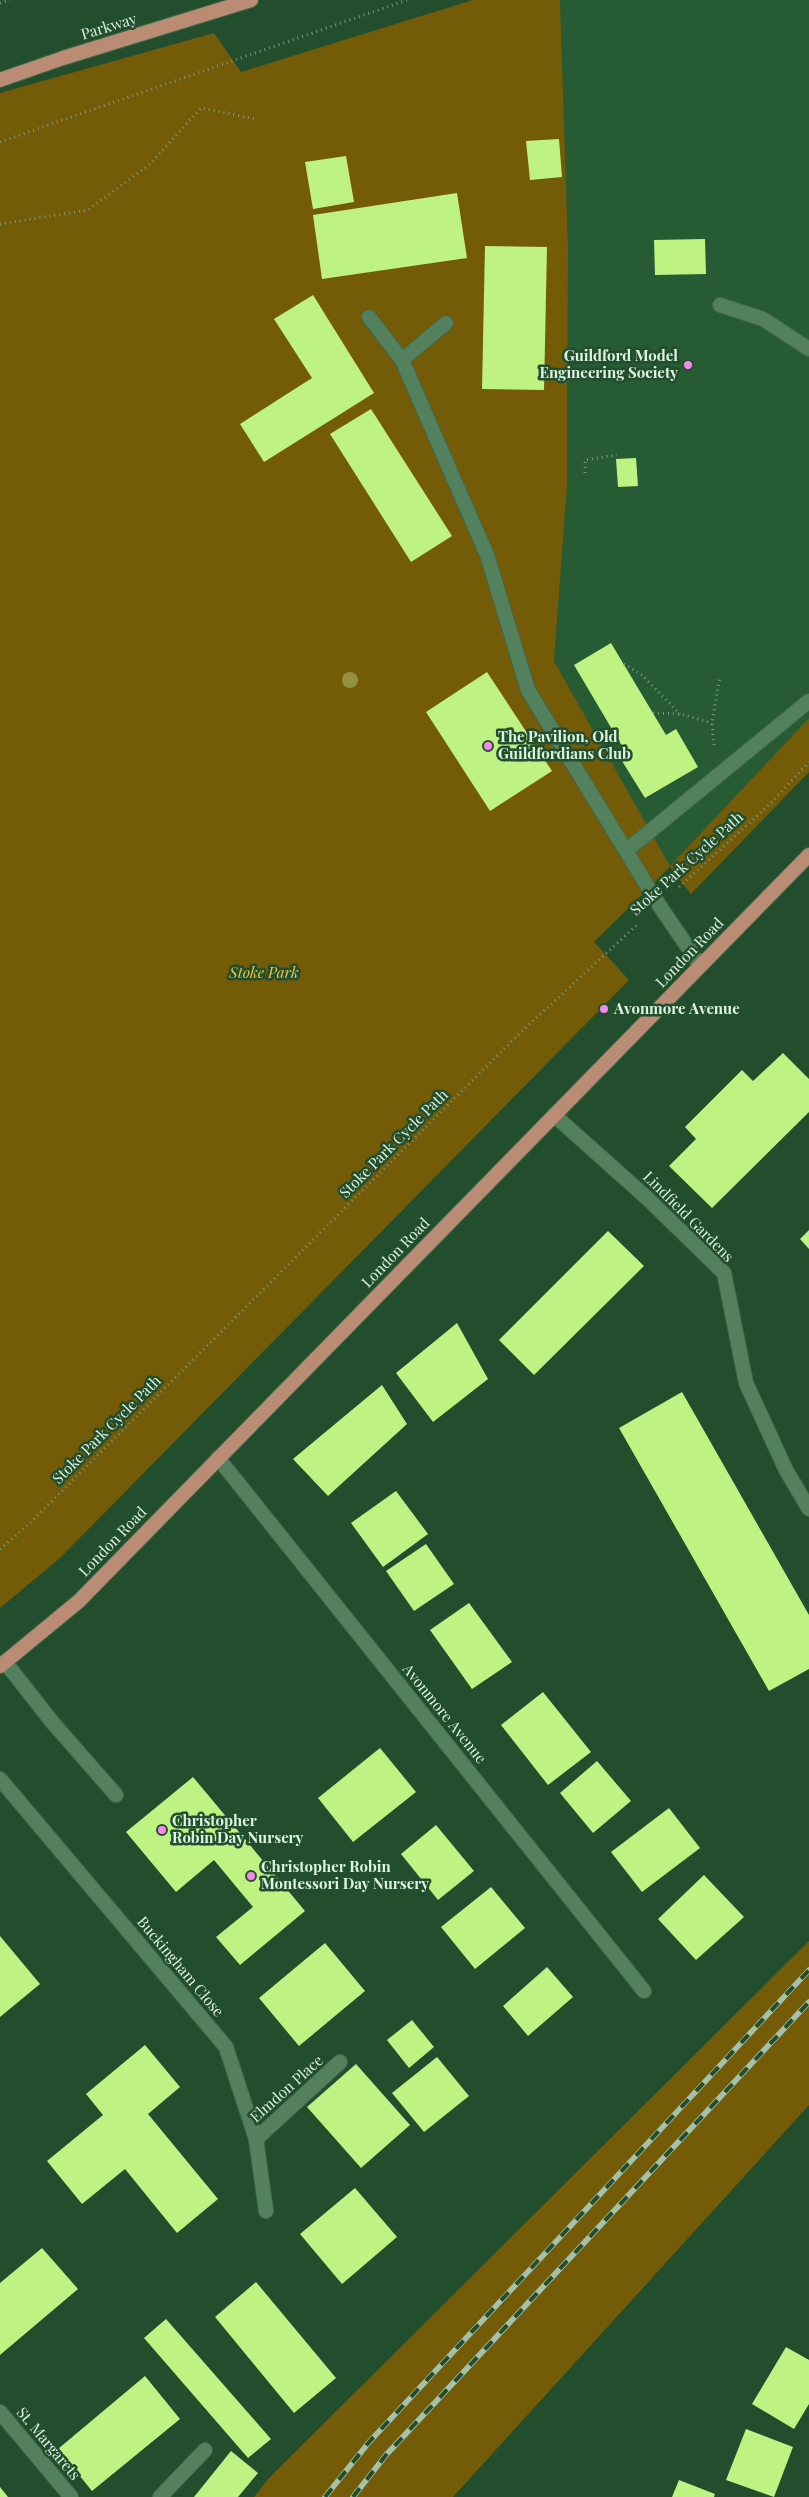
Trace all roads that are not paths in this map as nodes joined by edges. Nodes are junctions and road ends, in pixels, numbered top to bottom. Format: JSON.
{"nodes":[{"id":1,"x":251,"y":0,"type":"edge"},
{"id":2,"x":63,"y":58,"type":"junction"},
{"id":3,"x":0,"y":72,"type":"edge"},
{"id":4,"x":0,"y":80,"type":"edge"},
{"id":5,"x":720,"y":305,"type":"dead end"},
{"id":6,"x":369,"y":318,"type":"dead end"},
{"id":7,"x":446,"y":324,"type":"dead end"},
{"id":8,"x":809,"y":349,"type":"edge"},
{"id":9,"x":402,"y":360,"type":"junction"},
{"id":10,"x":809,"y":701,"type":"edge"},
{"id":11,"x":627,"y":850,"type":"junction"},
{"id":12,"x":809,"y":855,"type":"edge"},
{"id":13,"x":700,"y":965,"type":"junction"},
{"id":14,"x":554,"y":1114,"type":"junction"},
{"id":15,"x":218,"y":1458,"type":"junction"},
{"id":16,"x":809,"y":1509,"type":"edge"},
{"id":17,"x":3,"y":1664,"type":"edge"},
{"id":18,"x":0,"y":1779,"type":"edge"},
{"id":19,"x":116,"y":1795,"type":"dead end"},
{"id":20,"x":644,"y":1990,"type":"dead end"},
{"id":21,"x":340,"y":2062,"type":"dead end"},
{"id":22,"x":256,"y":2139,"type":"junction"},
{"id":23,"x":266,"y":2211,"type":"dead end"},
{"id":24,"x":0,"y":2412,"type":"edge"},
{"id":25,"x":205,"y":2450,"type":"dead end"},
{"id":26,"x":71,"y":2497,"type":"edge"},
{"id":27,"x":160,"y":2497,"type":"edge"}],
"edges":[{"from":1,"to":2,"type":"main road","name":"Parkway"},
{"from":2,"to":3,"type":"main road","name":"Parkway"},
{"from":2,"to":4,"type":"main road","name":"Parkway"},
{"from":5,"to":8,"type":"street"},
{"from":6,"to":9,"type":"street"},
{"from":7,"to":9,"type":"street"},
{"from":9,"to":11,"type":"street"},
{"from":10,"to":11,"type":"street"},
{"from":11,"to":13,"type":"street"},
{"from":12,"to":13,"type":"main road","name":"London Road"},
{"from":13,"to":14,"type":"main road","name":"London Road"},
{"from":14,"to":15,"type":"main road","name":"London Road"},
{"from":14,"to":16,"type":"street","name":"Lindfield Gardens"},
{"from":15,"to":17,"type":"main road","name":"London Road"},
{"from":15,"to":20,"type":"street","name":"Avonmore Avenue"},
{"from":17,"to":19,"type":"street"},
{"from":18,"to":22,"type":"street","name":"Buckingham Close"},
{"from":21,"to":22,"type":"street","name":"Elmdon Place"},
{"from":22,"to":23,"type":"street","name":"Buckingham Close"},
{"from":24,"to":26,"type":"street","name":"St. Margarets"},
{"from":25,"to":27,"type":"street"}]}
